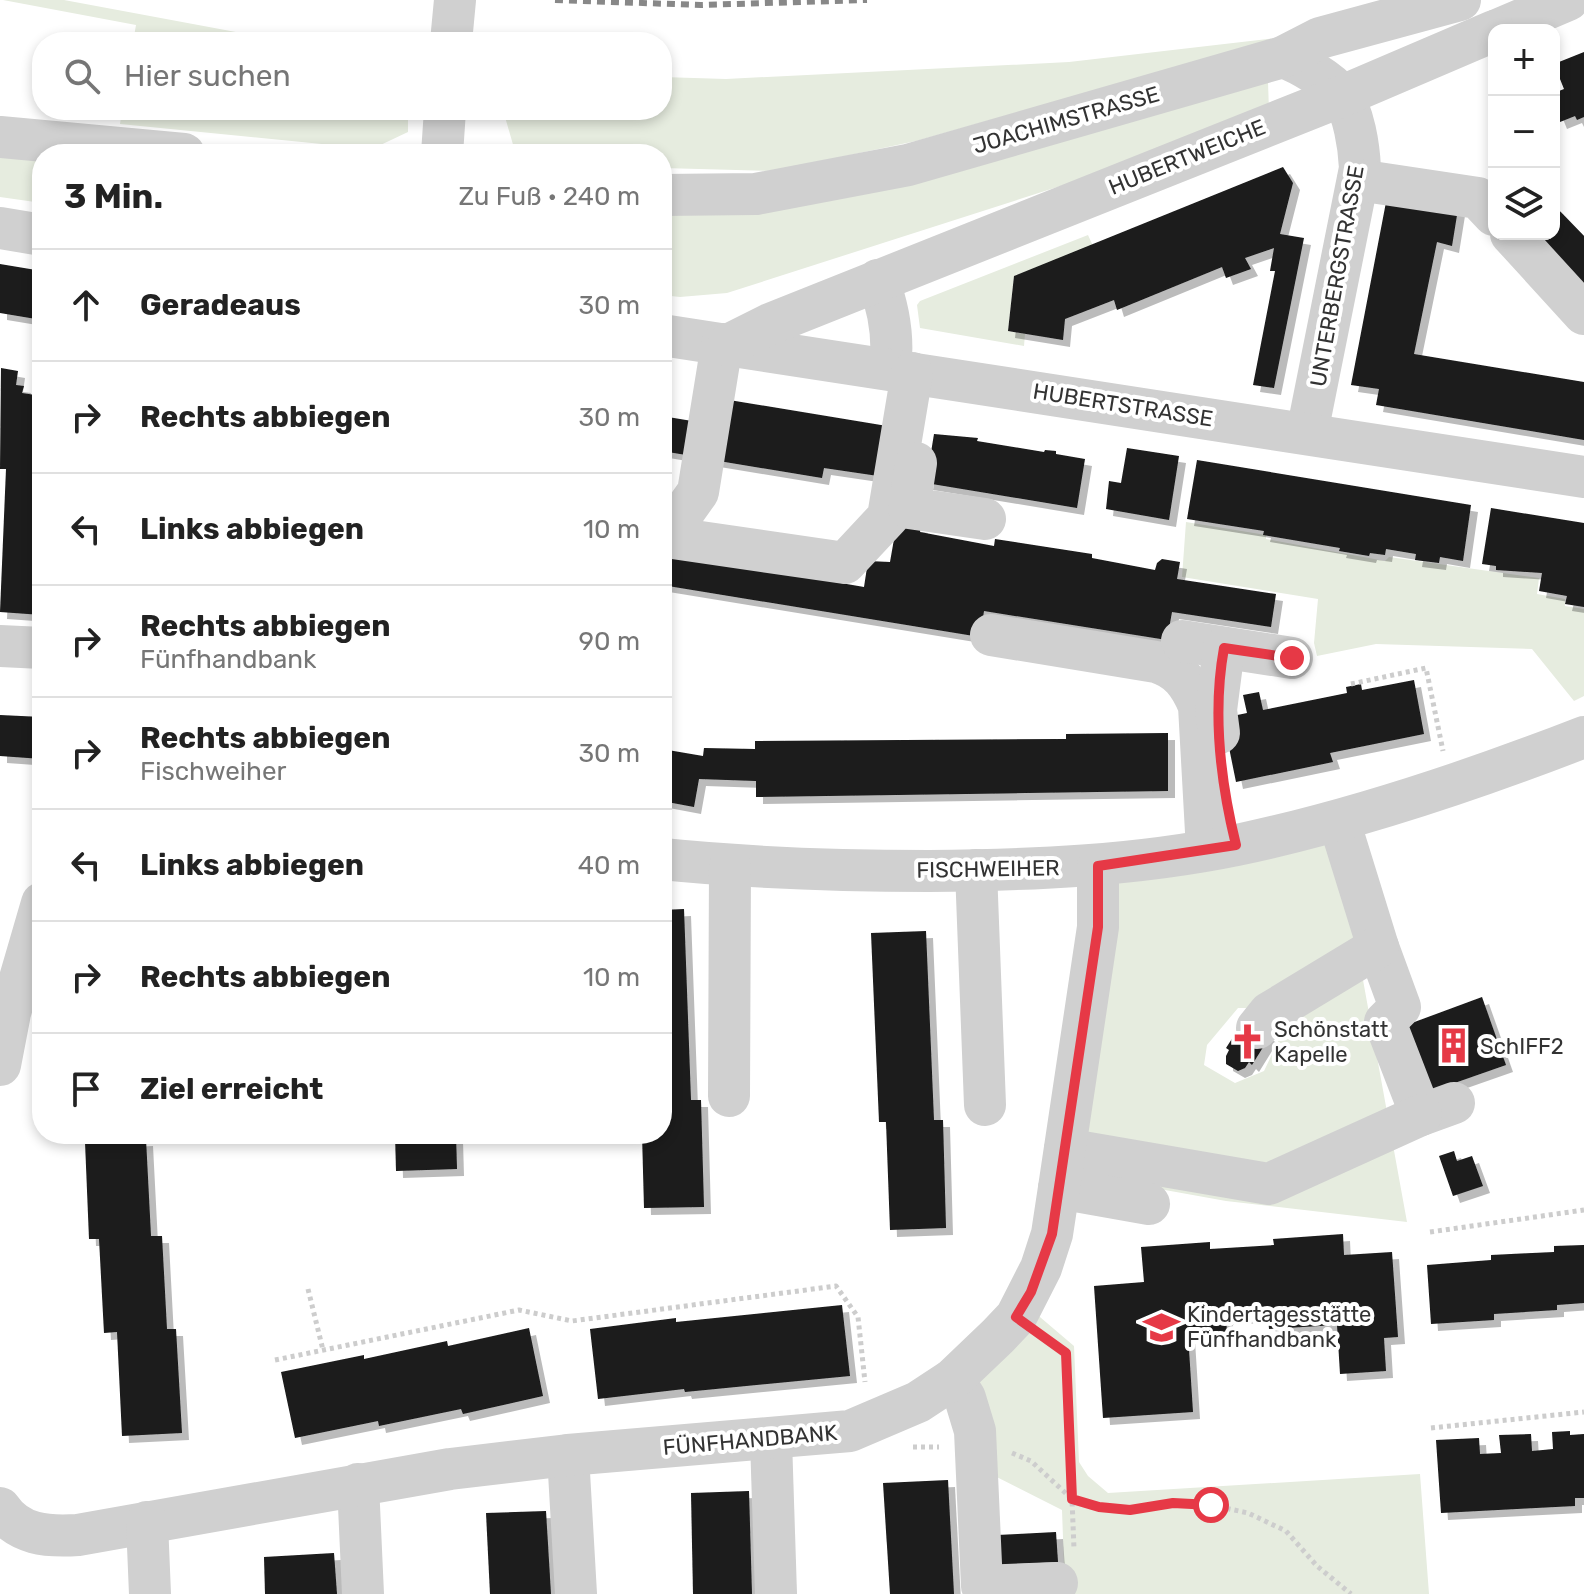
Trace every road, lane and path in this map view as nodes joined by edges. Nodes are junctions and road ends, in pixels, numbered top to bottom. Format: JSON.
{"nodes":[{"id":1,"x":455,"y":0,"type":"edge"},
{"id":2,"x":1460,"y":0,"type":"edge"},
{"id":3,"x":1568,"y":0,"type":"edge"},
{"id":4,"x":1512,"y":24,"type":"edge"},
{"id":5,"x":452,"y":32,"type":"edge"},
{"id":6,"x":1488,"y":34,"type":"edge"},
{"id":7,"x":1283,"y":57,"type":"junction"},
{"id":8,"x":1342,"y":96,"type":"junction"},
{"id":9,"x":444,"y":120,"type":"edge"},
{"id":10,"x":0,"y":137,"type":"edge"},
{"id":11,"x":76,"y":144,"type":"edge"},
{"id":12,"x":443,"y":144,"type":"edge"},
{"id":13,"x":1358,"y":180,"type":"junction"},
{"id":14,"x":672,"y":195,"type":"edge"},
{"id":15,"x":1488,"y":209,"type":"edge"},
{"id":16,"x":0,"y":228,"type":"edge"},
{"id":17,"x":32,"y":233,"type":"edge"},
{"id":18,"x":1516,"y":240,"type":"edge"},
{"id":19,"x":878,"y":280,"type":"junction"},
{"id":20,"x":1584,"y":314,"type":"edge"},
{"id":21,"x":672,"y":337,"type":"edge"},
{"id":22,"x":725,"y":345,"type":"junction"},
{"id":23,"x":911,"y":372,"type":"junction"},
{"id":24,"x":1307,"y":433,"type":"junction"},
{"id":25,"x":1584,"y":477,"type":"edge"},
{"id":26,"x":985,"y":519,"type":"dead end"},
{"id":27,"x":672,"y":528,"type":"edge"},
{"id":28,"x":672,"y":540,"type":"edge"},
{"id":29,"x":991,"y":635,"type":"dead end"},
{"id":30,"x":1182,"y":641,"type":"dead end"},
{"id":31,"x":0,"y":646,"type":"edge"},
{"id":32,"x":32,"y":648,"type":"edge"},
{"id":33,"x":1224,"y":648,"type":"junction"},
{"id":34,"x":1292,"y":658,"type":"dead end"},
{"id":35,"x":1351,"y":684,"type":"dead end"},
{"id":36,"x":1584,"y":737,"type":"edge"},
{"id":37,"x":1454,"y":786,"type":"junction"},
{"id":38,"x":1339,"y":821,"type":"junction"},
{"id":39,"x":1221,"y":848,"type":"junction"},
{"id":40,"x":672,"y":860,"type":"edge"},
{"id":41,"x":730,"y":866,"type":"junction"},
{"id":42,"x":1098,"y":866,"type":"junction"},
{"id":43,"x":976,"y":870,"type":"junction"},
{"id":44,"x":32,"y":937,"type":"edge"},
{"id":45,"x":1378,"y":947,"type":"junction"},
{"id":46,"x":1257,"y":1028,"type":"dead end"},
{"id":47,"x":0,"y":1065,"type":"edge"},
{"id":48,"x":729,"y":1096,"type":"dead end"},
{"id":49,"x":985,"y":1105,"type":"dead end"},
{"id":50,"x":1062,"y":1169,"type":"junction"},
{"id":51,"x":1149,"y":1204,"type":"dead end"},
{"id":52,"x":1584,"y":1210,"type":"edge"},
{"id":53,"x":1430,"y":1232,"type":"dead end"},
{"id":54,"x":308,"y":1289,"type":"dead end"},
{"id":55,"x":1016,"y":1317,"type":"junction"},
{"id":56,"x":323,"y":1350,"type":"junction"},
{"id":57,"x":275,"y":1360,"type":"dead end"},
{"id":58,"x":953,"y":1379,"type":"junction"},
{"id":59,"x":1584,"y":1412,"type":"edge"},
{"id":60,"x":883,"y":1419,"type":"junction"},
{"id":61,"x":1431,"y":1428,"type":"dead end"},
{"id":62,"x":771,"y":1440,"type":"junction"},
{"id":63,"x":568,"y":1455,"type":"junction"},
{"id":64,"x":358,"y":1484,"type":"junction"},
{"id":65,"x":0,"y":1508,"type":"edge"},
{"id":66,"x":147,"y":1522,"type":"junction"},
{"id":67,"x":1057,"y":1583,"type":"dead end"},
{"id":68,"x":150,"y":1594,"type":"edge"},
{"id":69,"x":363,"y":1594,"type":"edge"},
{"id":70,"x":576,"y":1594,"type":"edge"},
{"id":71,"x":776,"y":1594,"type":"edge"},
{"id":72,"x":1351,"y":1594,"type":"edge"}],
"edges":[{"from":1,"to":5,"type":"street"},
{"from":2,"to":7,"type":"street","name":"JOACHIMSTRASSE"},
{"from":3,"to":4,"type":"street","name":"HUBERTWEICHE"},
{"from":6,"to":8,"type":"street","name":"HUBERTWEICHE"},
{"from":7,"to":8,"type":"street","name":"UNTERBERGSTRASSE"},
{"from":7,"to":14,"type":"street","name":"JOACHIMSTRASSE"},
{"from":8,"to":13,"type":"street","name":"UNTERBERGSTRASSE"},
{"from":8,"to":19,"type":"street","name":"HUBERTWEICHE"},
{"from":9,"to":12,"type":"street"},
{"from":10,"to":11,"type":"street"},
{"from":13,"to":15,"type":"street"},
{"from":13,"to":24,"type":"street","name":"UNTERBERGSTRASSE"},
{"from":16,"to":17,"type":"street"},
{"from":18,"to":20,"type":"street"},
{"from":19,"to":22,"type":"street","name":"HUBERTWEICHE"},
{"from":19,"to":23,"type":"street"},
{"from":21,"to":22,"type":"street","name":"HUBERTSTRASSE"},
{"from":22,"to":23,"type":"street","name":"HUBERTSTRASSE"},
{"from":22,"to":27,"type":"street"},
{"from":23,"to":24,"type":"street","name":"HUBERTSTRASSE"},
{"from":23,"to":26,"type":"street"},
{"from":23,"to":28,"type":"street"},
{"from":24,"to":25,"type":"street","name":"HUBERTSTRASSE"},
{"from":29,"to":39,"type":"street"},
{"from":30,"to":33,"type":"street"},
{"from":31,"to":32,"type":"street"},
{"from":33,"to":34,"type":"street"},
{"from":33,"to":39,"type":"street"},
{"from":35,"to":37,"type":"path"},
{"from":36,"to":37,"type":"street","name":"FISCHWEIHER"},
{"from":37,"to":38,"type":"street","name":"FISCHWEIHER"},
{"from":38,"to":39,"type":"street","name":"FISCHWEIHER"},
{"from":38,"to":45,"type":"street"},
{"from":39,"to":42,"type":"street","name":"FISCHWEIHER"},
{"from":40,"to":41,"type":"street","name":"FISCHWEIHER"},
{"from":41,"to":43,"type":"street","name":"FISCHWEIHER"},
{"from":41,"to":48,"type":"street"},
{"from":42,"to":43,"type":"street","name":"FISCHWEIHER"},
{"from":42,"to":50,"type":"street","name":"FÜNFHANDBANK"},
{"from":43,"to":49,"type":"street"},
{"from":44,"to":47,"type":"street"},
{"from":45,"to":46,"type":"street"},
{"from":45,"to":50,"type":"street"},
{"from":50,"to":51,"type":"street"},
{"from":50,"to":55,"type":"street","name":"FÜNFHANDBANK"},
{"from":52,"to":53,"type":"path"},
{"from":54,"to":56,"type":"path"},
{"from":55,"to":58,"type":"street","name":"FÜNFHANDBANK"},
{"from":55,"to":72,"type":"path"},
{"from":56,"to":57,"type":"path"},
{"from":56,"to":60,"type":"path"},
{"from":58,"to":60,"type":"street","name":"FÜNFHANDBANK"},
{"from":58,"to":67,"type":"street"},
{"from":59,"to":61,"type":"path"},
{"from":60,"to":62,"type":"street","name":"FÜNFHANDBANK"},
{"from":62,"to":63,"type":"street","name":"FÜNFHANDBANK"},
{"from":62,"to":71,"type":"street"},
{"from":63,"to":64,"type":"street","name":"FÜNFHANDBANK"},
{"from":63,"to":70,"type":"street"},
{"from":64,"to":66,"type":"street","name":"FÜNFHANDBANK"},
{"from":64,"to":69,"type":"street"},
{"from":65,"to":66,"type":"street","name":"FÜNFHANDBANK"},
{"from":66,"to":68,"type":"street"}]}
